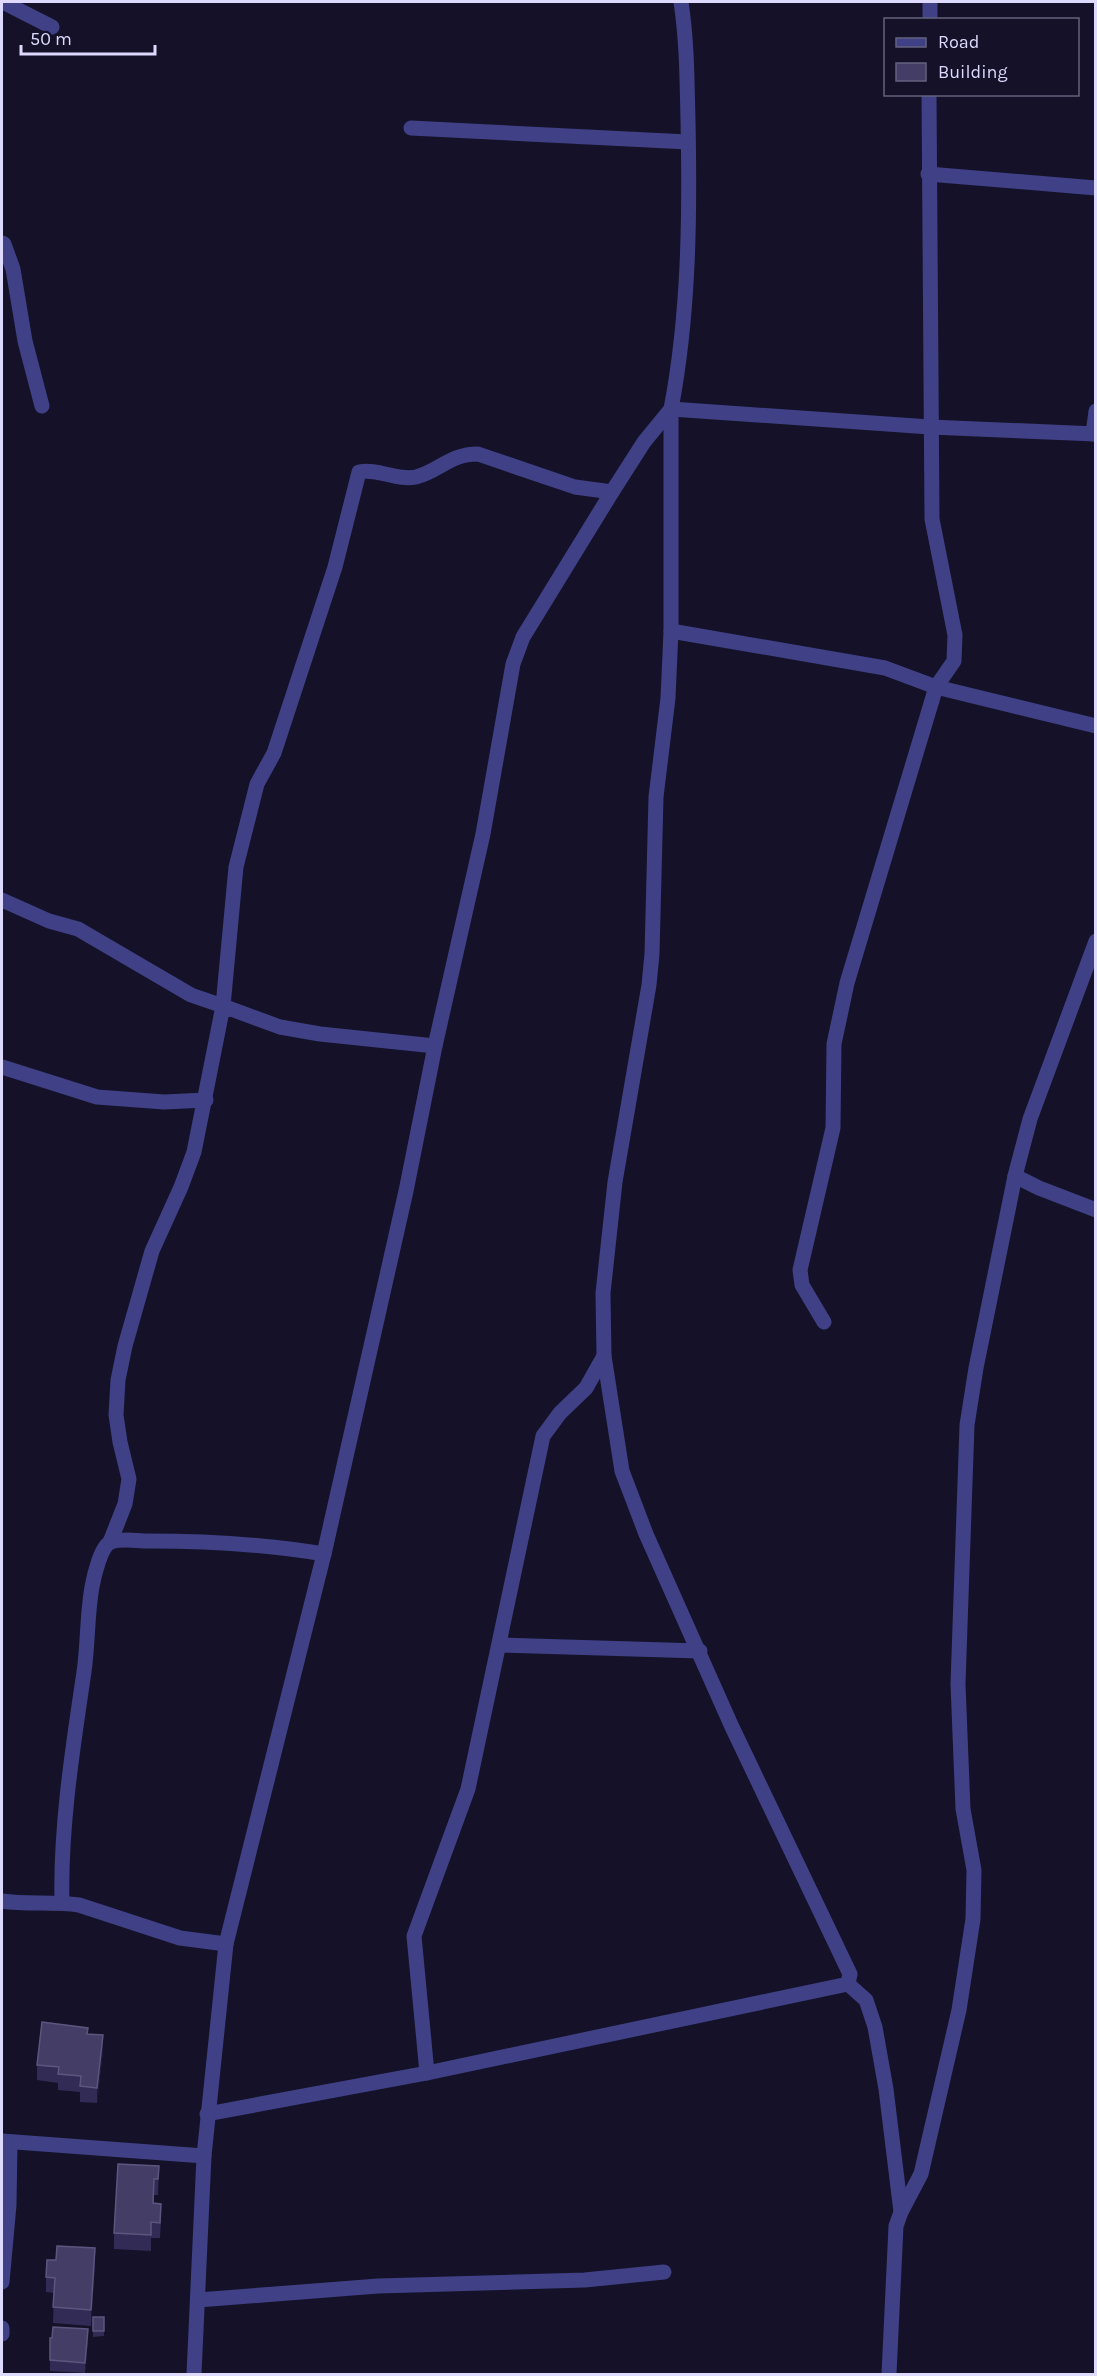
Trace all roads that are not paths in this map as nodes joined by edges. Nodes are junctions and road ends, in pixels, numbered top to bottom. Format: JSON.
{"nodes":[{"id":1,"x":3,"y":2,"type":"edge"},
{"id":2,"x":681,"y":2,"type":"edge"},
{"id":3,"x":930,"y":2,"type":"edge"},
{"id":4,"x":930,"y":18,"type":"edge"},
{"id":5,"x":52,"y":27,"type":"dead end"},
{"id":6,"x":929,"y":96,"type":"edge"},
{"id":7,"x":411,"y":128,"type":"dead end"},
{"id":8,"x":688,"y":142,"type":"junction"},
{"id":9,"x":928,"y":174,"type":"junction"},
{"id":10,"x":1095,"y":188,"type":"edge"},
{"id":11,"x":2,"y":243,"type":"edge"},
{"id":12,"x":42,"y":406,"type":"dead end"},
{"id":13,"x":671,"y":409,"type":"junction"},
{"id":14,"x":1095,"y":411,"type":"edge"},
{"id":15,"x":930,"y":427,"type":"junction"},
{"id":16,"x":1094,"y":434,"type":"edge"},
{"id":17,"x":612,"y":492,"type":"junction"},
{"id":18,"x":671,"y":631,"type":"junction"},
{"id":19,"x":936,"y":687,"type":"junction"},
{"id":20,"x":1095,"y":726,"type":"edge"},
{"id":21,"x":2,"y":900,"type":"edge"},
{"id":22,"x":1095,"y":941,"type":"edge"},
{"id":23,"x":223,"y":1006,"type":"junction"},
{"id":24,"x":435,"y":1046,"type":"junction"},
{"id":25,"x":2,"y":1067,"type":"edge"},
{"id":26,"x":206,"y":1100,"type":"junction"},
{"id":27,"x":1015,"y":1176,"type":"junction"},
{"id":28,"x":1095,"y":1210,"type":"edge"},
{"id":29,"x":824,"y":1322,"type":"dead end"},
{"id":30,"x":604,"y":1356,"type":"junction"},
{"id":31,"x":110,"y":1542,"type":"junction"},
{"id":32,"x":324,"y":1554,"type":"junction"},
{"id":33,"x":499,"y":1645,"type":"junction"},
{"id":34,"x":700,"y":1651,"type":"junction"},
{"id":35,"x":2,"y":1901,"type":"edge"},
{"id":36,"x":62,"y":1902,"type":"junction"},
{"id":37,"x":226,"y":1944,"type":"junction"},
{"id":38,"x":848,"y":1984,"type":"junction"},
{"id":39,"x":427,"y":2073,"type":"junction"},
{"id":40,"x":207,"y":2114,"type":"junction"},
{"id":41,"x":6,"y":2142,"type":"edge"},
{"id":42,"x":204,"y":2156,"type":"junction"},
{"id":43,"x":901,"y":2212,"type":"junction"},
{"id":44,"x":664,"y":2272,"type":"dead end"},
{"id":45,"x":2,"y":2282,"type":"edge"},
{"id":46,"x":198,"y":2300,"type":"junction"},
{"id":47,"x":2,"y":2328,"type":"edge"},
{"id":48,"x":2,"y":2334,"type":"edge"},
{"id":49,"x":194,"y":2374,"type":"edge"},
{"id":50,"x":889,"y":2374,"type":"edge"}],
"edges":[{"from":1,"to":5,"type":"street"},
{"from":2,"to":8,"type":"street"},
{"from":3,"to":4,"type":"street"},
{"from":6,"to":9,"type":"street"},
{"from":7,"to":8,"type":"street"},
{"from":8,"to":13,"type":"street"},
{"from":9,"to":10,"type":"street"},
{"from":9,"to":15,"type":"street"},
{"from":11,"to":12,"type":"street"},
{"from":13,"to":15,"type":"street"},
{"from":13,"to":17,"type":"street"},
{"from":13,"to":18,"type":"street"},
{"from":14,"to":16,"type":"street"},
{"from":15,"to":16,"type":"street"},
{"from":15,"to":19,"type":"street"},
{"from":17,"to":23,"type":"street"},
{"from":17,"to":24,"type":"street"},
{"from":18,"to":19,"type":"street"},
{"from":18,"to":30,"type":"street"},
{"from":19,"to":20,"type":"street"},
{"from":19,"to":29,"type":"street"},
{"from":21,"to":23,"type":"street"},
{"from":22,"to":27,"type":"street"},
{"from":23,"to":24,"type":"street"},
{"from":23,"to":26,"type":"street"},
{"from":24,"to":32,"type":"street"},
{"from":25,"to":26,"type":"street"},
{"from":26,"to":31,"type":"street"},
{"from":27,"to":28,"type":"street"},
{"from":27,"to":43,"type":"street"},
{"from":30,"to":33,"type":"street"},
{"from":30,"to":34,"type":"street"},
{"from":31,"to":32,"type":"street"},
{"from":31,"to":36,"type":"street"},
{"from":32,"to":37,"type":"street"},
{"from":33,"to":34,"type":"street"},
{"from":33,"to":39,"type":"street"},
{"from":34,"to":38,"type":"street"},
{"from":35,"to":36,"type":"street"},
{"from":36,"to":37,"type":"street"},
{"from":37,"to":40,"type":"street"},
{"from":38,"to":39,"type":"street"},
{"from":38,"to":43,"type":"street"},
{"from":39,"to":40,"type":"street"},
{"from":40,"to":42,"type":"street"},
{"from":41,"to":42,"type":"street"},
{"from":41,"to":45,"type":"street"},
{"from":42,"to":46,"type":"street"},
{"from":43,"to":50,"type":"street"},
{"from":44,"to":46,"type":"street"},
{"from":46,"to":49,"type":"street"},
{"from":47,"to":48,"type":"street"}]}
